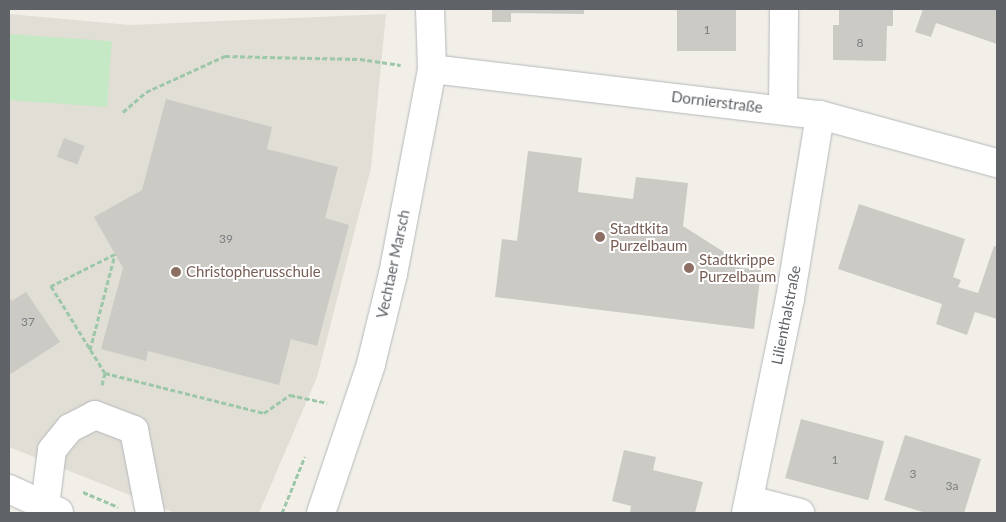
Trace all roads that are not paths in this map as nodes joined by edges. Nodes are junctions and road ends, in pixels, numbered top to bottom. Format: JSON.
{"nodes":[{"id":1,"x":430,"y":9,"type":"edge"},
{"id":2,"x":784,"y":9,"type":"edge"},
{"id":3,"x":432,"y":69,"type":"junction"},
{"id":4,"x":783,"y":109,"type":"junction"},
{"id":5,"x":820,"y":115,"type":"junction"},
{"id":6,"x":997,"y":163,"type":"edge"},
{"id":7,"x":9,"y":489,"type":"edge"},
{"id":8,"x":748,"y":507,"type":"edge"},
{"id":9,"x":53,"y":510,"type":"edge"},
{"id":10,"x":150,"y":513,"type":"edge"},
{"id":11,"x":321,"y":513,"type":"edge"},
{"id":12,"x":800,"y":513,"type":"edge"}],
"edges":[{"from":1,"to":3,"type":"street","name":"Vechtaer Marsch"},
{"from":2,"to":4,"type":"street"},
{"from":3,"to":4,"type":"street","name":"Dornierstraße"},
{"from":3,"to":11,"type":"street","name":"Vechtaer Marsch"},
{"from":4,"to":5,"type":"street","name":"Dornierstraße"},
{"from":5,"to":6,"type":"street","name":"Dornierstraße"},
{"from":5,"to":8,"type":"street","name":"Lilienthalstraße"},
{"from":7,"to":9,"type":"street"},
{"from":8,"to":12,"type":"street"},
{"from":9,"to":10,"type":"street"}]}
